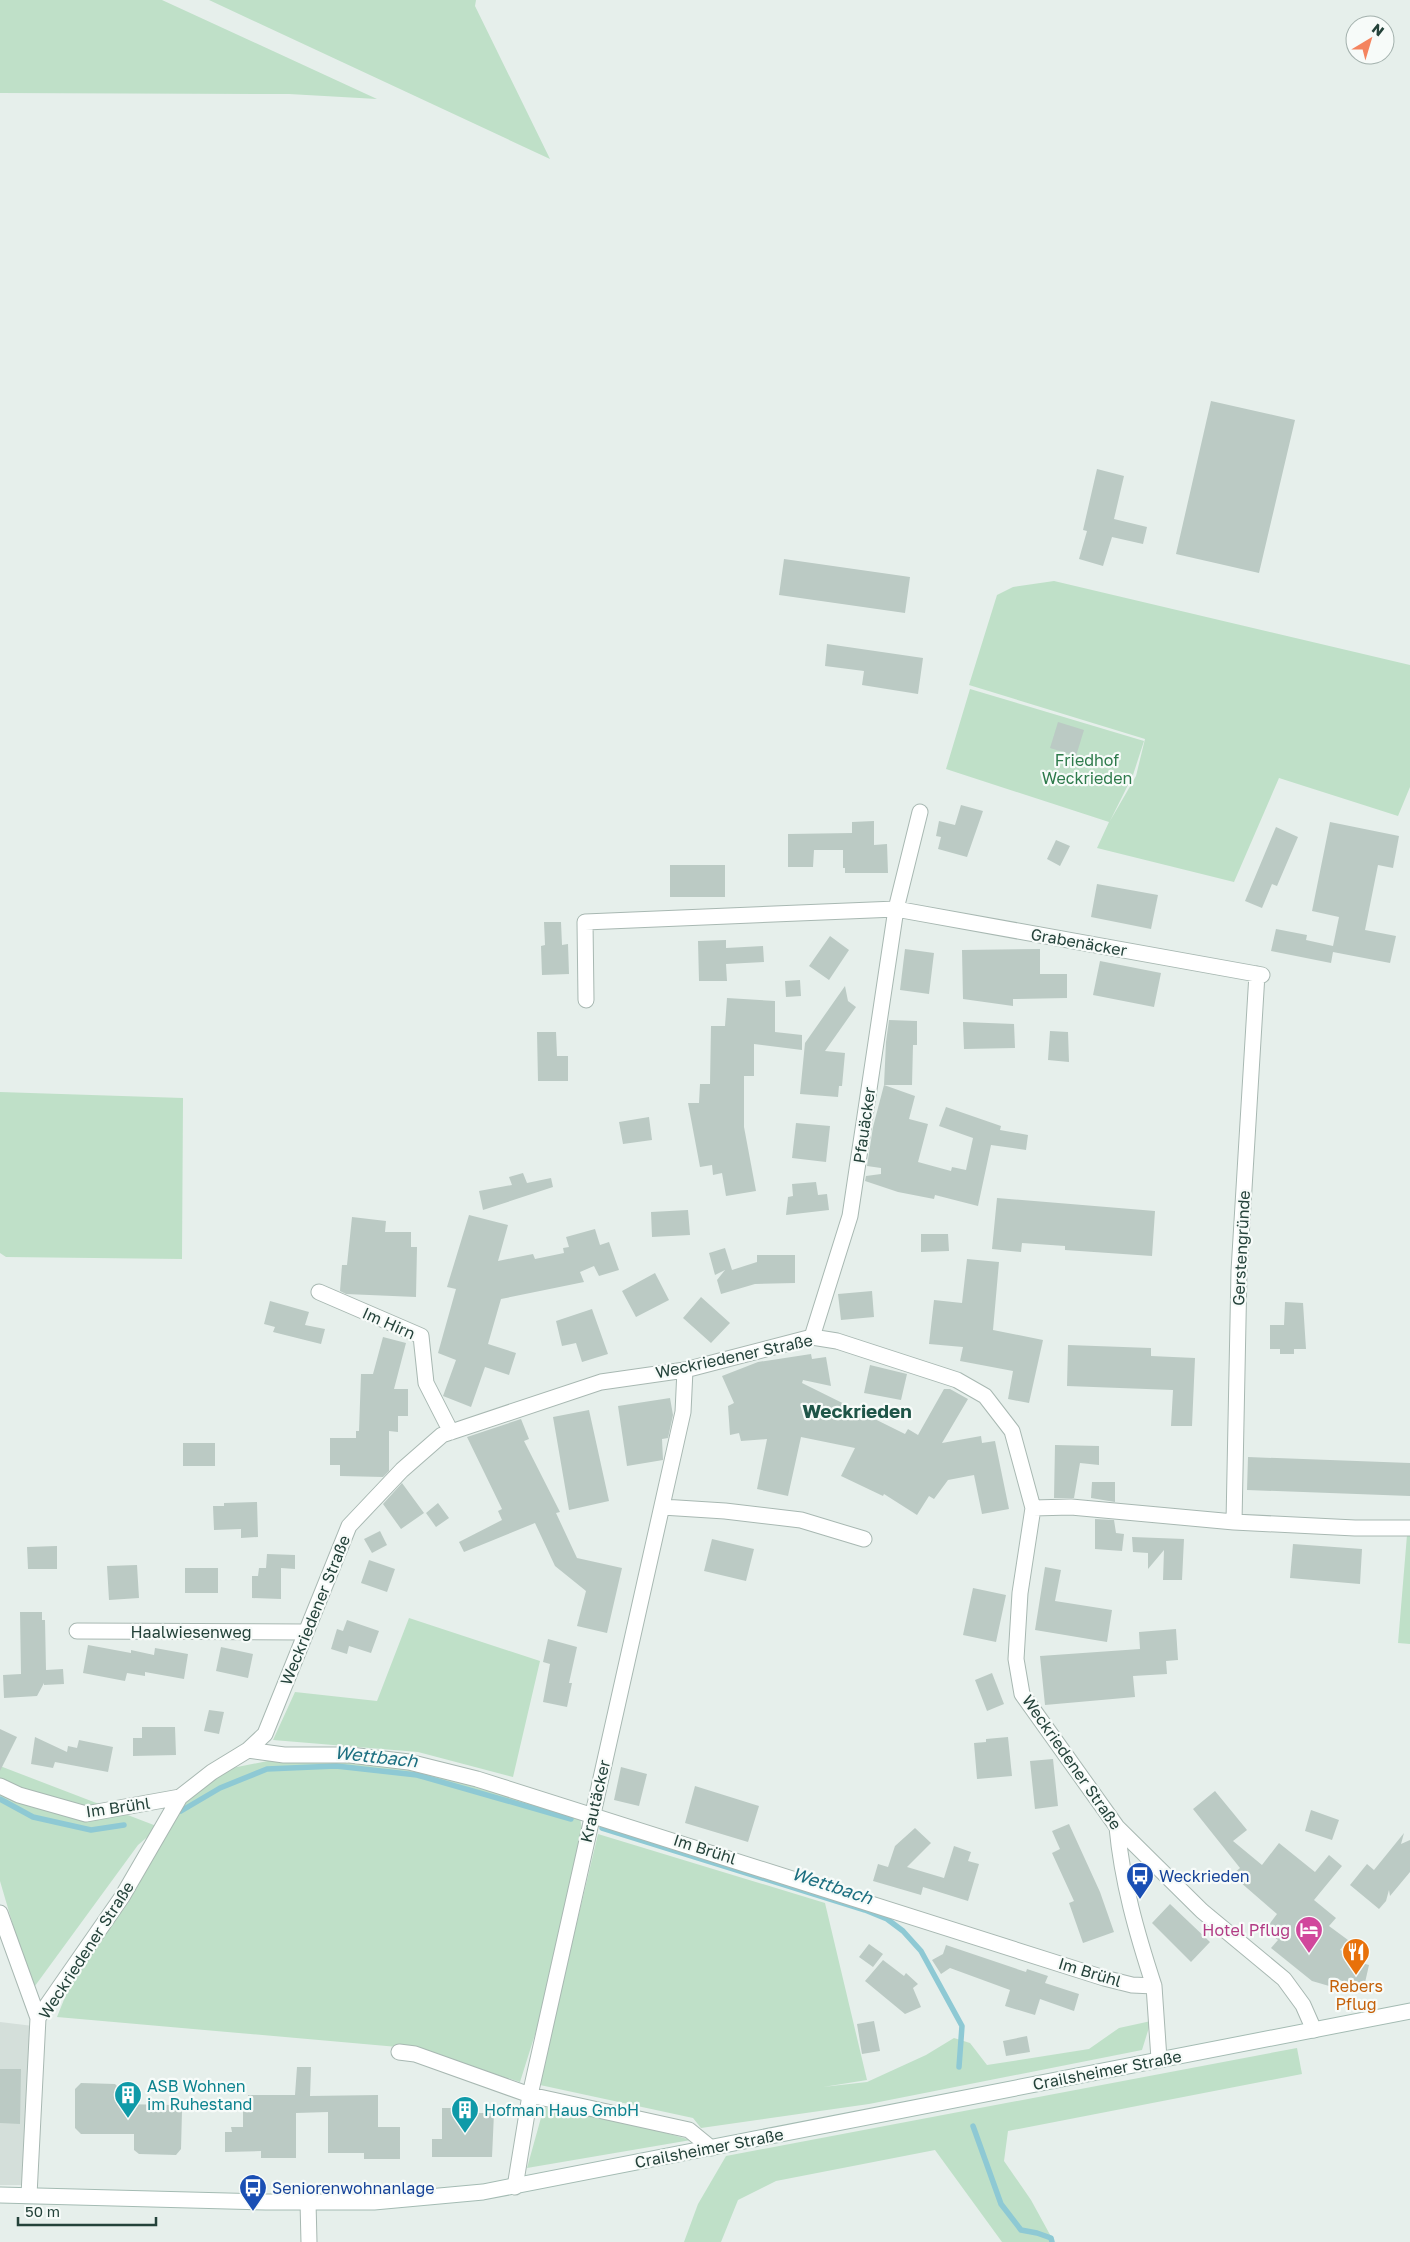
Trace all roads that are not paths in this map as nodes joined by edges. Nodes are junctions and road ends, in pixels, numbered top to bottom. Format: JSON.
{"nodes":[{"id":1,"x":920,"y":812,"type":"dead end"},
{"id":2,"x":896,"y":909,"type":"junction"},
{"id":3,"x":1259,"y":975,"type":"joint"},
{"id":4,"x":586,"y":1000,"type":"dead end"},
{"id":5,"x":319,"y":1292,"type":"dead end"},
{"id":6,"x":812,"y":1337,"type":"junction"},
{"id":7,"x":685,"y":1370,"type":"junction"},
{"id":8,"x":451,"y":1432,"type":"junction"},
{"id":9,"x":662,"y":1508,"type":"junction"},
{"id":10,"x":1033,"y":1508,"type":"junction"},
{"id":11,"x":1234,"y":1522,"type":"junction"},
{"id":12,"x":1410,"y":1528,"type":"edge"},
{"id":13,"x":864,"y":1539,"type":"dead end"},
{"id":14,"x":77,"y":1631,"type":"dead end"},
{"id":15,"x":305,"y":1632,"type":"junction"},
{"id":16,"x":248,"y":1750,"type":"junction"},
{"id":17,"x":0,"y":1786,"type":"edge"},
{"id":18,"x":180,"y":1797,"type":"junction"},
{"id":19,"x":592,"y":1815,"type":"junction"},
{"id":20,"x":1117,"y":1827,"type":"junction"},
{"id":21,"x":0,"y":1914,"type":"edge"},
{"id":22,"x":1154,"y":1986,"type":"junction"},
{"id":23,"x":1410,"y":2011,"type":"edge"},
{"id":24,"x":38,"y":2018,"type":"junction"},
{"id":25,"x":1314,"y":2030,"type":"junction"},
{"id":26,"x":399,"y":2052,"type":"dead end"},
{"id":27,"x":1159,"y":2059,"type":"junction"},
{"id":28,"x":530,"y":2095,"type":"junction"},
{"id":29,"x":711,"y":2148,"type":"junction"},
{"id":30,"x":515,"y":2187,"type":"junction"},
{"id":31,"x":0,"y":2195,"type":"edge"},
{"id":32,"x":29,"y":2195,"type":"junction"},
{"id":33,"x":308,"y":2202,"type":"junction"},
{"id":34,"x":309,"y":2242,"type":"edge"}],
"edges":[{"from":1,"to":2,"type":"street","name":"Pfauäcker"},
{"from":2,"to":3,"type":"street","name":"Grabenäcker"},
{"from":2,"to":4,"type":"street"},
{"from":2,"to":6,"type":"street","name":"Pfauäcker"},
{"from":3,"to":11,"type":"street","name":"Gerstengründe"},
{"from":5,"to":8,"type":"street","name":"Im Hirn"},
{"from":6,"to":7,"type":"street","name":"Weckriedener Straße"},
{"from":6,"to":10,"type":"street","name":"Weckriedener Straße"},
{"from":7,"to":8,"type":"street","name":"Weckriedener Straße"},
{"from":7,"to":9,"type":"street","name":"Krautäcker"},
{"from":8,"to":15,"type":"street","name":"Weckriedener Straße"},
{"from":9,"to":13,"type":"street"},
{"from":9,"to":19,"type":"street","name":"Krautäcker"},
{"from":10,"to":11,"type":"street"},
{"from":10,"to":20,"type":"street","name":"Weckriedener Straße"},
{"from":11,"to":12,"type":"street"},
{"from":14,"to":15,"type":"street","name":"Haalwiesenweg"},
{"from":15,"to":16,"type":"street","name":"Weckriedener Straße"},
{"from":16,"to":18,"type":"street","name":"Weckriedener Straße"},
{"from":16,"to":19,"type":"street","name":"Im Brühl"},
{"from":17,"to":18,"type":"street","name":"Im Brühl"},
{"from":18,"to":24,"type":"street","name":"Weckriedener Straße"},
{"from":19,"to":22,"type":"street","name":"Im Brühl"},
{"from":19,"to":28,"type":"street","name":"Krautäcker"},
{"from":20,"to":22,"type":"street"},
{"from":20,"to":25,"type":"street","name":"Weckriedener Straße"},
{"from":21,"to":24,"type":"street"},
{"from":22,"to":27,"type":"street"},
{"from":23,"to":25,"type":"street","name":"Crailsheimer Straße"},
{"from":24,"to":32,"type":"street","name":"Weckriedener Straße"},
{"from":25,"to":27,"type":"street","name":"Crailsheimer Straße"},
{"from":26,"to":28,"type":"street"},
{"from":27,"to":29,"type":"street","name":"Crailsheimer Straße"},
{"from":28,"to":29,"type":"street"},
{"from":28,"to":30,"type":"street","name":"Krautäcker"},
{"from":29,"to":30,"type":"street","name":"Crailsheimer Straße"},
{"from":30,"to":33,"type":"street","name":"Crailsheimer Straße"},
{"from":31,"to":32,"type":"street","name":"Crailsheimer Straße"},
{"from":32,"to":33,"type":"street","name":"Crailsheimer Straße"},
{"from":33,"to":34,"type":"street"}]}
